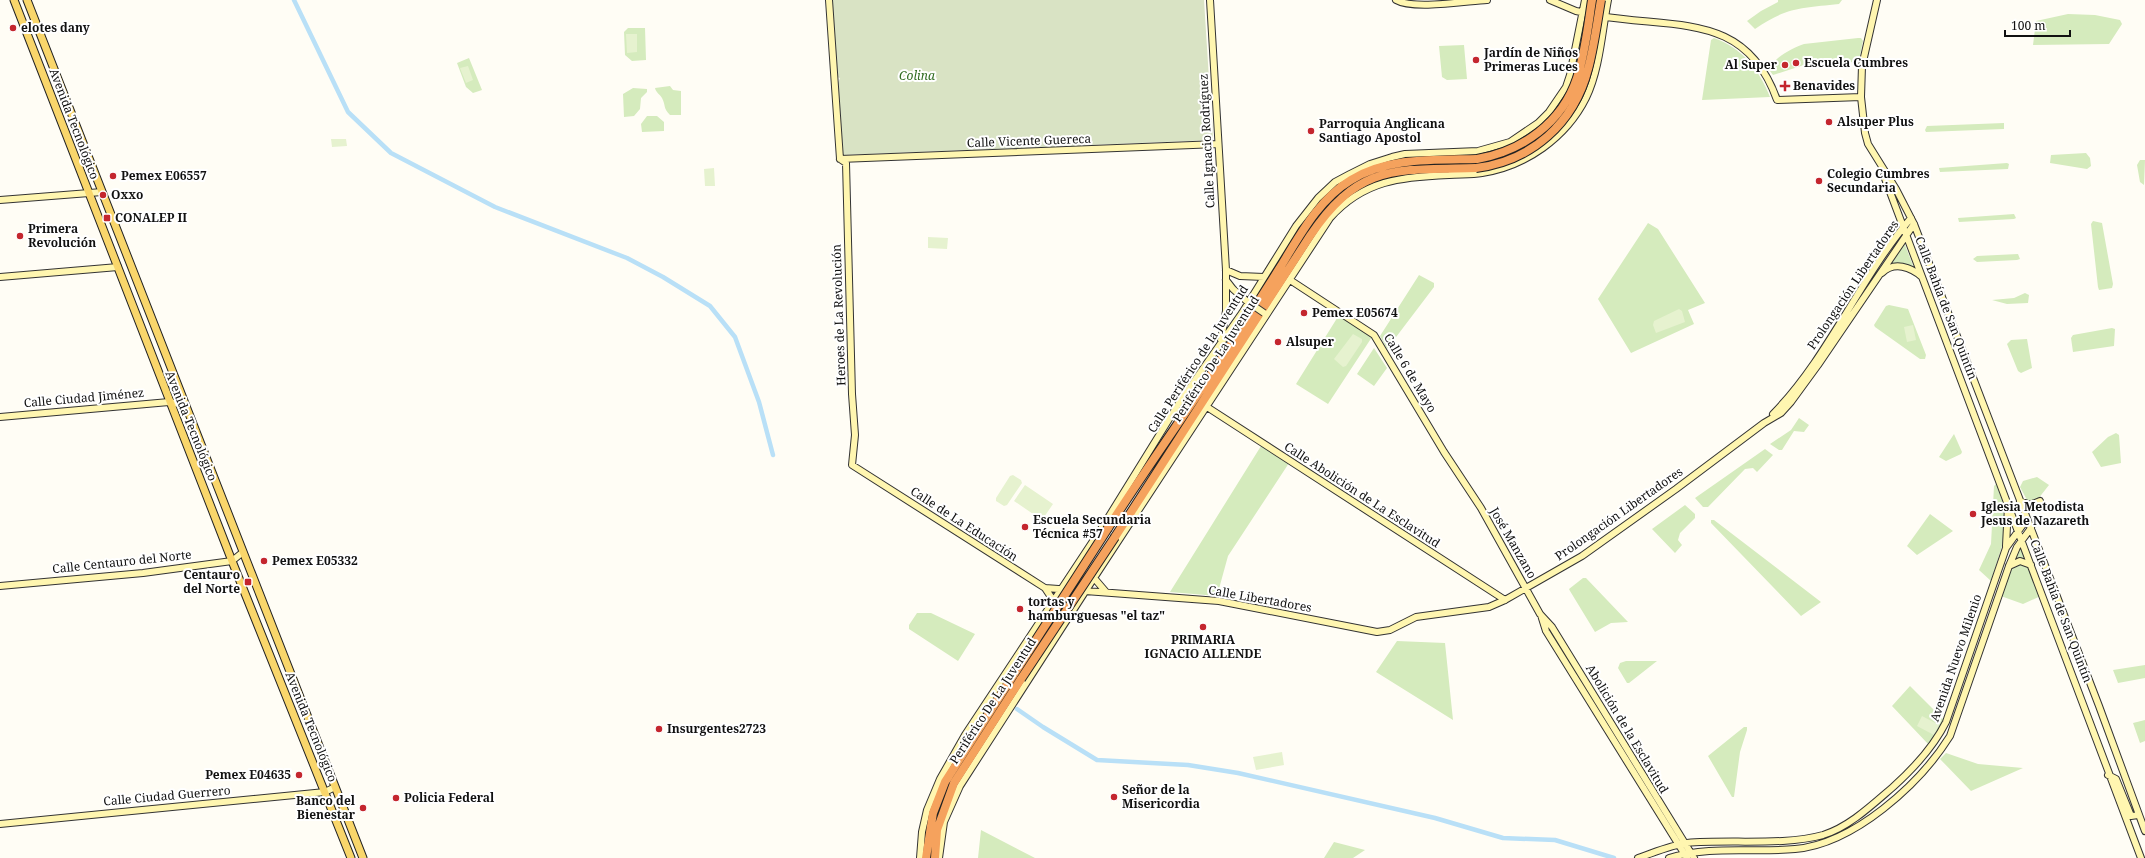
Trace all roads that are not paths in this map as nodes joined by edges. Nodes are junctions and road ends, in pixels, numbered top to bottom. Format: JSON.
{"nodes":[{"id":1,"x":14,"y":0,"type":"edge"},
{"id":2,"x":27,"y":0,"type":"edge"},
{"id":3,"x":829,"y":0,"type":"edge"},
{"id":4,"x":1210,"y":0,"type":"edge"},
{"id":5,"x":1396,"y":0,"type":"edge"},
{"id":6,"x":1487,"y":0,"type":"edge"},
{"id":7,"x":1550,"y":0,"type":"edge"},
{"id":8,"x":1586,"y":0,"type":"edge"},
{"id":9,"x":1592,"y":0,"type":"edge"},
{"id":10,"x":1877,"y":0,"type":"edge"},
{"id":11,"x":1605,"y":1,"type":"edge"},
{"id":12,"x":1583,"y":13,"type":"junction"},
{"id":13,"x":1605,"y":16,"type":"junction"},
{"id":14,"x":1579,"y":35,"type":"junction"},
{"id":15,"x":1601,"y":40,"type":"junction"},
{"id":16,"x":1862,"y":97,"type":"junction"},
{"id":17,"x":1218,"y":144,"type":"junction"},
{"id":18,"x":840,"y":159,"type":"junction"},
{"id":19,"x":1883,"y":171,"type":"junction"},
{"id":20,"x":102,"y":192,"type":"junction"},
{"id":21,"x":89,"y":194,"type":"junction"},
{"id":22,"x":0,"y":200,"type":"edge"},
{"id":23,"x":1912,"y":221,"type":"junction"},
{"id":24,"x":1905,"y":230,"type":"junction"},
{"id":25,"x":118,"y":267,"type":"junction"},
{"id":26,"x":1226,"y":270,"type":"junction"},
{"id":27,"x":1875,"y":276,"type":"junction"},
{"id":28,"x":0,"y":277,"type":"edge"},
{"id":29,"x":1264,"y":277,"type":"junction"},
{"id":30,"x":1923,"y":278,"type":"junction"},
{"id":31,"x":1226,"y":280,"type":"junction"},
{"id":32,"x":1290,"y":280,"type":"junction"},
{"id":33,"x":1250,"y":303,"type":"junction"},
{"id":34,"x":1265,"y":314,"type":"junction"},
{"id":35,"x":1219,"y":346,"type":"junction"},
{"id":36,"x":169,"y":402,"type":"junction"},
{"id":37,"x":185,"y":405,"type":"junction"},
{"id":38,"x":1207,"y":407,"type":"junction"},
{"id":39,"x":0,"y":417,"type":"edge"},
{"id":40,"x":1183,"y":443,"type":"junction"},
{"id":41,"x":1155,"y":455,"type":"junction"},
{"id":42,"x":1162,"y":466,"type":"junction"},
{"id":43,"x":857,"y":469,"type":"joint"},
{"id":44,"x":1136,"y":474,"type":"junction"},
{"id":45,"x":2020,"y":501,"type":"junction"},
{"id":46,"x":2040,"y":501,"type":"dead end"},
{"id":47,"x":2008,"y":502,"type":"junction"},
{"id":48,"x":1481,"y":508,"type":"joint"},
{"id":49,"x":2027,"y":519,"type":"junction"},
{"id":50,"x":2031,"y":528,"type":"junction"},
{"id":51,"x":2017,"y":530,"type":"junction"},
{"id":52,"x":2022,"y":539,"type":"junction"},
{"id":53,"x":2006,"y":548,"type":"junction"},
{"id":54,"x":243,"y":552,"type":"junction"},
{"id":55,"x":232,"y":561,"type":"junction"},
{"id":56,"x":2031,"y":565,"type":"junction"},
{"id":57,"x":2009,"y":566,"type":"junction"},
{"id":58,"x":1074,"y":569,"type":"junction"},
{"id":59,"x":1093,"y":579,"type":"junction"},
{"id":60,"x":0,"y":586,"type":"edge"},
{"id":61,"x":1045,"y":588,"type":"junction"},
{"id":62,"x":1526,"y":588,"type":"junction"},
{"id":63,"x":1061,"y":589,"type":"junction"},
{"id":64,"x":1085,"y":591,"type":"junction"},
{"id":65,"x":1106,"y":592,"type":"junction"},
{"id":66,"x":1505,"y":600,"type":"junction"},
{"id":67,"x":1053,"y":601,"type":"junction"},
{"id":68,"x":1073,"y":610,"type":"junction"},
{"id":69,"x":1403,"y":622,"type":"joint"},
{"id":70,"x":1018,"y":676,"type":"junction"},
{"id":71,"x":979,"y":755,"type":"junction"},
{"id":72,"x":962,"y":770,"type":"junction"},
{"id":73,"x":2108,"y":775,"type":"junction"},
{"id":74,"x":335,"y":787,"type":"junction"},
{"id":75,"x":325,"y":792,"type":"junction"},
{"id":76,"x":2138,"y":815,"type":"junction"},
{"id":77,"x":0,"y":824,"type":"edge"},
{"id":78,"x":2145,"y":831,"type":"edge"},
{"id":79,"x":1682,"y":844,"type":"junction"},
{"id":80,"x":1687,"y":854,"type":"edge"},
{"id":81,"x":351,"y":858,"type":"edge"},
{"id":82,"x":363,"y":858,"type":"edge"},
{"id":83,"x":920,"y":858,"type":"edge"},
{"id":84,"x":926,"y":858,"type":"edge"},
{"id":85,"x":935,"y":858,"type":"edge"},
{"id":86,"x":939,"y":858,"type":"edge"},
{"id":87,"x":1638,"y":858,"type":"edge"},
{"id":88,"x":1669,"y":858,"type":"edge"},
{"id":89,"x":1694,"y":858,"type":"edge"},
{"id":90,"x":2140,"y":858,"type":"edge"}],
"edges":[{"from":1,"to":21,"type":"main road","name":"Avenida Tecnológico"},
{"from":2,"to":20,"type":"main road","name":"Avenida Tecnológico"},
{"from":3,"to":18,"type":"street"},
{"from":4,"to":17,"type":"street","name":"Calle Ignacio Rodríguez"},
{"from":5,"to":6,"type":"street"},
{"from":7,"to":12,"type":"street"},
{"from":8,"to":11,"type":"street"},
{"from":8,"to":12,"type":"street","name":"Calle Periférico de la Juventud"},
{"from":9,"to":41,"type":"highway","name":"Periférico De La Juventud","bridge":true},
{"from":10,"to":16,"type":"street","name":"Calle Bahía de San Quintín"},
{"from":11,"to":13,"type":"street"},
{"from":11,"to":42,"type":"highway","name":"Periférico De La Juventud","bridge":true},
{"from":12,"to":13,"type":"street"},
{"from":12,"to":14,"type":"street","name":"Calle Periférico de la Juventud"},
{"from":13,"to":15,"type":"street"},
{"from":13,"to":16,"type":"street"},
{"from":14,"to":15,"type":"street"},
{"from":14,"to":29,"type":"street","name":"Calle Periférico de la Juventud"},
{"from":15,"to":32,"type":"street"},
{"from":16,"to":19,"type":"street","name":"Calle Bahía de San Quintín"},
{"from":17,"to":18,"type":"street","name":"Calle Vicente Guereca"},
{"from":17,"to":26,"type":"street","name":"Calle Ignacio Rodríguez"},
{"from":18,"to":43,"type":"street","name":"Heroes de La Revolución"},
{"from":19,"to":23,"type":"street","name":"Calle Bahía de San Quintín"},
{"from":19,"to":24,"type":"street","name":"Calle Bahía de San Quintín"},
{"from":20,"to":21,"type":"street"},
{"from":20,"to":37,"type":"main road","name":"Avenida Tecnológico"},
{"from":21,"to":22,"type":"street"},
{"from":21,"to":25,"type":"main road","name":"Avenida Tecnológico"},
{"from":23,"to":24,"type":"street","name":"Prolongación Libertadores"},
{"from":23,"to":45,"type":"street","name":"Calle Bahía de San Quintín"},
{"from":24,"to":27,"type":"street","name":"Prolongación Libertadores"},
{"from":24,"to":30,"type":"street","name":"Calle Bahía de San Quintín"},
{"from":25,"to":28,"type":"street"},
{"from":25,"to":36,"type":"main road","name":"Avenida Tecnológico"},
{"from":26,"to":29,"type":"street"},
{"from":26,"to":31,"type":"street","name":"Calle Ignacio Rodríguez"},
{"from":27,"to":30,"type":"street"},
{"from":27,"to":62,"type":"street","name":"Prolongación Libertadores"},
{"from":29,"to":33,"type":"street","name":"Calle Periférico de la Juventud"},
{"from":30,"to":47,"type":"street","name":"Calle Bahía de San Quintín"},
{"from":31,"to":33,"type":"street"},
{"from":31,"to":35,"type":"street","name":"Calle Ignacio Rodríguez"},
{"from":32,"to":34,"type":"street"},
{"from":32,"to":48,"type":"street","name":"Calle 6 de Mayo"},
{"from":33,"to":34,"type":"street","bridge":true},
{"from":33,"to":35,"type":"street","name":"Calle Periférico de la Juventud"},
{"from":34,"to":38,"type":"street"},
{"from":35,"to":44,"type":"street","name":"Calle Periférico de la Juventud"},
{"from":36,"to":37,"type":"street","name":"Calle Ciudad Jiménez"},
{"from":36,"to":39,"type":"street","name":"Calle Ciudad Jiménez"},
{"from":36,"to":55,"type":"main road","name":"Avenida Tecnológico"},
{"from":37,"to":54,"type":"main road","name":"Avenida Tecnológico"},
{"from":38,"to":40,"type":"street"},
{"from":38,"to":66,"type":"street","name":"Calle Abolición de La Esclavitud"},
{"from":40,"to":42,"type":"highway"},
{"from":40,"to":59,"type":"street"},
{"from":41,"to":44,"type":"highway"},
{"from":41,"to":70,"type":"highway","name":"Periférico De La Juventud","bridge":true},
{"from":42,"to":70,"type":"highway","name":"Periférico De La Juventud","bridge":true},
{"from":43,"to":61,"type":"street","name":"Calle de La Educación"},
{"from":44,"to":58,"type":"street","name":"Calle Periférico de la Juventud"},
{"from":45,"to":46,"type":"street"},
{"from":45,"to":49,"type":"street","name":"Calle Bahía de San Quintín"},
{"from":47,"to":51,"type":"street","name":"Calle Bahía de San Quintín"},
{"from":47,"to":53,"type":"street"},
{"from":48,"to":62,"type":"street","name":"José Manzano"},
{"from":49,"to":50,"type":"street","name":"Calle Bahía de San Quintín"},
{"from":49,"to":51,"type":"street","name":"Avenida Nuevo Milenio"},
{"from":50,"to":52,"type":"street","name":"Avenida Nuevo Milenio"},
{"from":50,"to":76,"type":"street","name":"Calle Bahía de San Quintín"},
{"from":51,"to":52,"type":"street","name":"Calle Bahía de San Quintín"},
{"from":51,"to":53,"type":"street","name":"Avenida Nuevo Milenio"},
{"from":52,"to":56,"type":"street","name":"Calle Bahía de San Quintín"},
{"from":52,"to":57,"type":"street","name":"Avenida Nuevo Milenio"},
{"from":53,"to":79,"type":"street","name":"Avenida Nuevo Milenio"},
{"from":54,"to":55,"type":"street"},
{"from":54,"to":74,"type":"main road","name":"Avenida Tecnológico"},
{"from":55,"to":60,"type":"street","name":"Calle Centauro del Norte"},
{"from":55,"to":75,"type":"main road","name":"Avenida Tecnológico"},
{"from":56,"to":57,"type":"street"},
{"from":56,"to":73,"type":"street","name":"Calle Bahía de San Quintín"},
{"from":57,"to":80,"type":"street","name":"Avenida Nuevo Milenio"},
{"from":58,"to":59,"type":"street"},
{"from":58,"to":63,"type":"street","name":"Calle Periférico de la Juventud"},
{"from":59,"to":64,"type":"street"},
{"from":59,"to":65,"type":"street"},
{"from":61,"to":63,"type":"street","name":"Calle de La Educación"},
{"from":61,"to":67,"type":"street"},
{"from":62,"to":66,"type":"street","name":"Prolongación Libertadores"},
{"from":62,"to":79,"type":"street","name":"Abolición de la Esclavitud"},
{"from":63,"to":64,"type":"street","name":"Calle Libertadores"},
{"from":63,"to":67,"type":"street","name":"Calle Periférico de la Juventud"},
{"from":64,"to":65,"type":"street","name":"Calle Libertadores"},
{"from":64,"to":68,"type":"street"},
{"from":65,"to":69,"type":"street","name":"Calle Libertadores"},
{"from":66,"to":69,"type":"street","name":"Prolongación Libertadores"},
{"from":67,"to":68,"type":"street"},
{"from":67,"to":83,"type":"street","name":"Calle Periférico de la Juventud"},
{"from":68,"to":71,"type":"street"},
{"from":70,"to":72,"type":"highway","name":"Periférico De La Juventud"},
{"from":70,"to":84,"type":"highway","name":"Periférico De La Juventud"},
{"from":71,"to":72,"type":"highway"},
{"from":71,"to":86,"type":"street"},
{"from":72,"to":85,"type":"highway","name":"Periférico De La Juventud"},
{"from":73,"to":76,"type":"street"},
{"from":73,"to":90,"type":"street","name":"Calle Bahía de San Quintín"},
{"from":74,"to":75,"type":"street","name":"Calle Ciudad Guerrero"},
{"from":74,"to":82,"type":"main road","name":"Avenida Tecnológico"},
{"from":75,"to":77,"type":"street","name":"Calle Ciudad Guerrero"},
{"from":75,"to":81,"type":"main road","name":"Avenida Tecnológico"},
{"from":76,"to":78,"type":"street","name":"Calle Bahía de San Quintín"},
{"from":79,"to":80,"type":"street","name":"Abolición de la Esclavitud"},
{"from":79,"to":87,"type":"street","name":"Avenida Nuevo Milenio"},
{"from":80,"to":88,"type":"street","name":"Avenida Nuevo Milenio"},
{"from":80,"to":89,"type":"street","name":"Abolición de la Esclavitud"}]}
